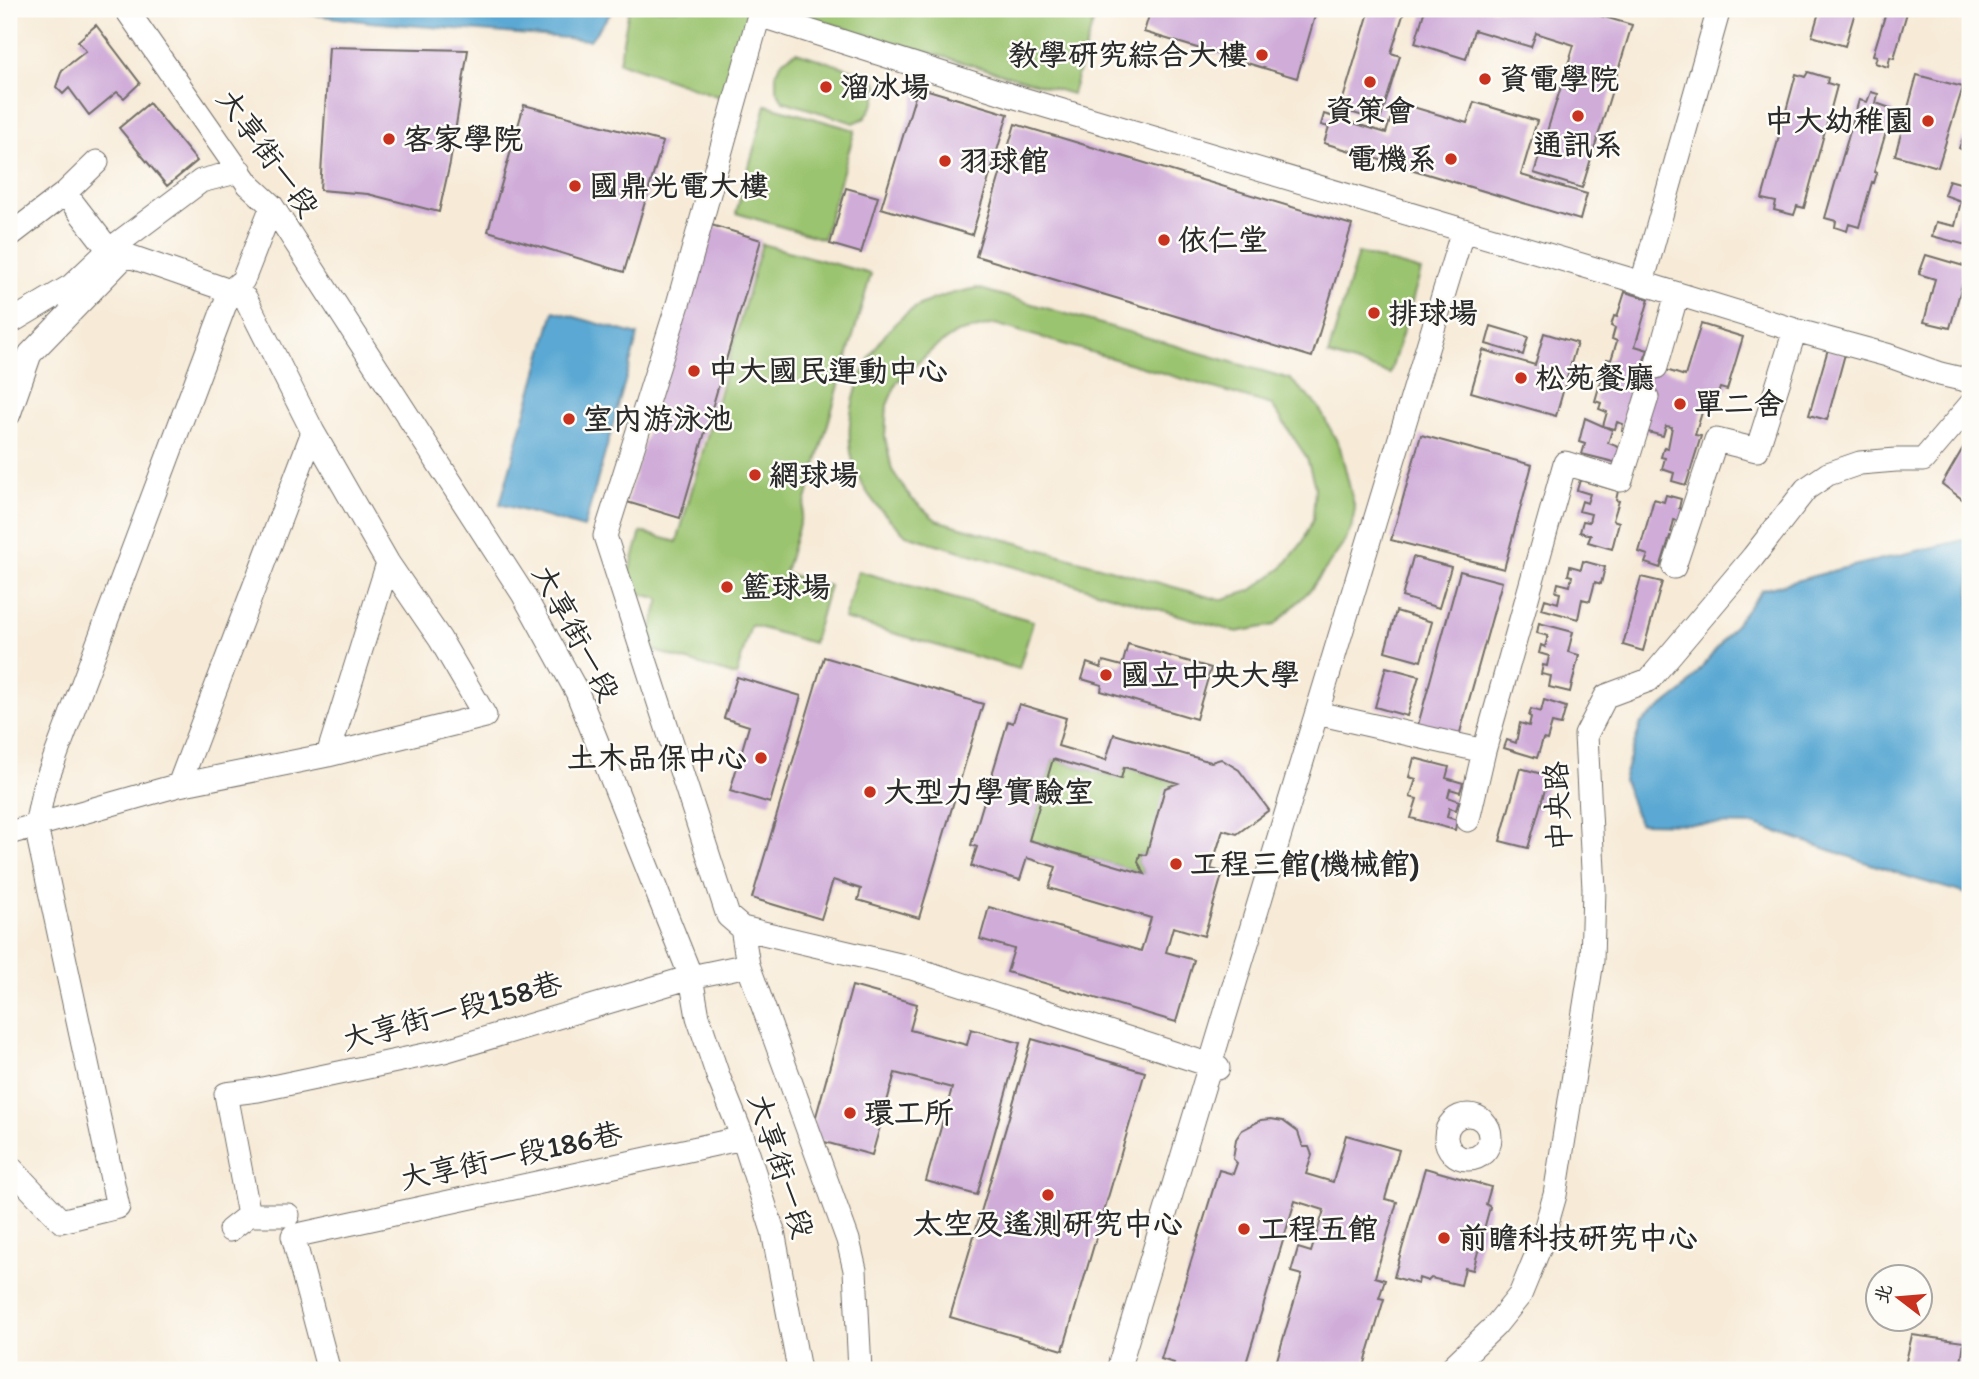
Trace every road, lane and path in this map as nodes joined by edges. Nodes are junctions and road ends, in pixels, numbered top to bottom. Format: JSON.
{"nodes":[{"id":1,"x":126,"y":9,"type":"edge"},
{"id":2,"x":1719,"y":9,"type":"edge"},
{"id":3,"x":760,"y":12,"type":"edge"},
{"id":4,"x":97,"y":162,"type":"dead end"},
{"id":5,"x":240,"y":171,"type":"junction"},
{"id":6,"x":65,"y":193,"type":"junction"},
{"id":7,"x":272,"y":206,"type":"junction"},
{"id":8,"x":1463,"y":230,"type":"junction"},
{"id":9,"x":9,"y":236,"type":"edge"},
{"id":10,"x":109,"y":250,"type":"junction"},
{"id":11,"x":1642,"y":283,"type":"junction"},
{"id":12,"x":230,"y":291,"type":"junction"},
{"id":13,"x":1677,"y":294,"type":"junction"},
{"id":14,"x":9,"y":323,"type":"edge"},
{"id":15,"x":1795,"y":330,"type":"junction"},
{"id":16,"x":1656,"y":367,"type":"dead end"},
{"id":17,"x":1970,"y":381,"type":"edge"},
{"id":18,"x":1647,"y":397,"type":"dead end"},
{"id":19,"x":1970,"y":405,"type":"edge"},
{"id":20,"x":9,"y":414,"type":"edge"},
{"id":21,"x":313,"y":432,"type":"junction"},
{"id":22,"x":388,"y":563,"type":"junction"},
{"id":23,"x":1674,"y":567,"type":"dead end"},
{"id":24,"x":1317,"y":713,"type":"junction"},
{"id":25,"x":1484,"y":751,"type":"junction"},
{"id":26,"x":328,"y":755,"type":"junction"},
{"id":27,"x":179,"y":785,"type":"junction"},
{"id":28,"x":1468,"y":820,"type":"dead end"},
{"id":29,"x":36,"y":826,"type":"junction"},
{"id":30,"x":9,"y":834,"type":"edge"},
{"id":31,"x":742,"y":929,"type":"junction"},
{"id":32,"x":748,"y":965,"type":"junction"},
{"id":33,"x":691,"y":977,"type":"junction"},
{"id":34,"x":1214,"y":1067,"type":"junction"},
{"id":35,"x":743,"y":1138,"type":"junction"},
{"id":36,"x":9,"y":1166,"type":"edge"},
{"id":37,"x":249,"y":1215,"type":"junction"},
{"id":38,"x":290,"y":1225,"type":"junction"},
{"id":39,"x":230,"y":1230,"type":"dead end"},
{"id":40,"x":328,"y":1368,"type":"dead end"},
{"id":41,"x":799,"y":1370,"type":"edge"},
{"id":42,"x":860,"y":1370,"type":"edge"},
{"id":43,"x":1118,"y":1370,"type":"edge"},
{"id":44,"x":1449,"y":1370,"type":"edge"}],
"edges":[{"from":1,"to":5,"type":"street","name":"大享街一段"},
{"from":2,"to":11,"type":"street"},
{"from":3,"to":8,"type":"street"},
{"from":3,"to":31,"type":"street"},
{"from":4,"to":6,"type":"street"},
{"from":5,"to":7,"type":"street","name":"大享街一段"},
{"from":5,"to":10,"type":"street"},
{"from":6,"to":9,"type":"street"},
{"from":6,"to":10,"type":"street"},
{"from":7,"to":12,"type":"street"},
{"from":7,"to":33,"type":"street","name":"大享街一段"},
{"from":8,"to":11,"type":"street"},
{"from":8,"to":24,"type":"street"},
{"from":10,"to":14,"type":"street"},
{"from":11,"to":13,"type":"street"},
{"from":12,"to":20,"type":"street"},
{"from":12,"to":21,"type":"street"},
{"from":12,"to":29,"type":"street"},
{"from":13,"to":15,"type":"street"},
{"from":13,"to":16,"type":"street"},
{"from":15,"to":17,"type":"street"},
{"from":15,"to":23,"type":"street"},
{"from":18,"to":25,"type":"street"},
{"from":19,"to":44,"type":"street","name":"中央路"},
{"from":21,"to":22,"type":"street"},
{"from":21,"to":27,"type":"street"},
{"from":22,"to":26,"type":"street"},
{"from":22,"to":26,"type":"street"},
{"from":24,"to":25,"type":"street"},
{"from":24,"to":34,"type":"street"},
{"from":25,"to":28,"type":"street"},
{"from":26,"to":27,"type":"street"},
{"from":27,"to":29,"type":"street"},
{"from":29,"to":30,"type":"street"},
{"from":29,"to":36,"type":"street"},
{"from":31,"to":32,"type":"street"},
{"from":31,"to":34,"type":"street"},
{"from":32,"to":33,"type":"street","name":"大享街一段158巷"},
{"from":32,"to":42,"type":"street"},
{"from":33,"to":35,"type":"street","name":"大享街一段"},
{"from":33,"to":37,"type":"street","name":"大享街一段158巷"},
{"from":34,"to":43,"type":"street"},
{"from":35,"to":38,"type":"street","name":"大享街一段186巷"},
{"from":35,"to":41,"type":"street","name":"大享街一段"},
{"from":37,"to":38,"type":"street","name":"大享街一段186巷"},
{"from":37,"to":39,"type":"street"},
{"from":38,"to":40,"type":"street"}]}
